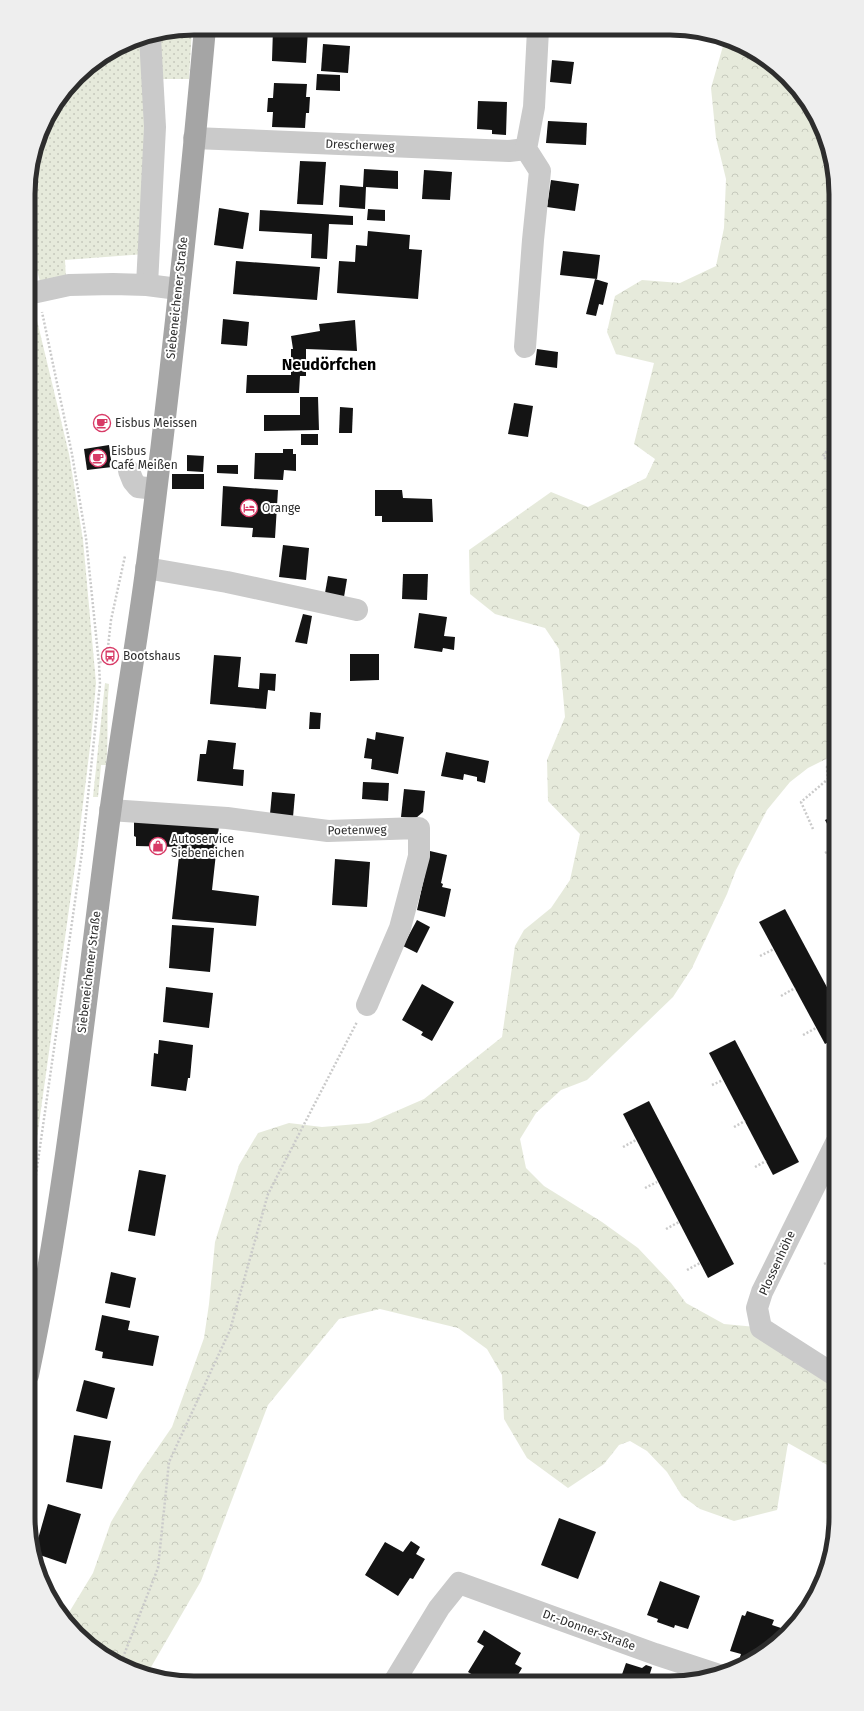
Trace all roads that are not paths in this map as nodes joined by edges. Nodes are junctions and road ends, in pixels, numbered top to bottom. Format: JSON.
{"nodes":[{"id":1,"x":204,"y":35,"type":"edge"},
{"id":2,"x":538,"y":35,"type":"edge"},
{"id":3,"x":150,"y":41,"type":"edge"},
{"id":4,"x":194,"y":138,"type":"junction"},
{"id":5,"x":526,"y":149,"type":"junction"},
{"id":6,"x":147,"y":285,"type":"junction"},
{"id":7,"x":178,"y":288,"type":"junction"},
{"id":8,"x":37,"y":292,"type":"road end"},
{"id":9,"x":525,"y":347,"type":"dead end"},
{"id":10,"x":129,"y":471,"type":"dead end"},
{"id":11,"x":156,"y":489,"type":"junction"},
{"id":12,"x":146,"y":568,"type":"junction"},
{"id":13,"x":357,"y":610,"type":"dead end"},
{"id":14,"x":110,"y":810,"type":"junction"},
{"id":15,"x":367,"y":1005,"type":"road end"},
{"id":16,"x":829,"y":1157,"type":"edge"},
{"id":17,"x":35,"y":1336,"type":"edge"},
{"id":18,"x":829,"y":1372,"type":"edge"},
{"id":19,"x":708,"y":1672,"type":"edge"},
{"id":20,"x":398,"y":1676,"type":"edge"}],
"edges":[{"from":1,"to":4,"type":"main road","name":"Siebeneichener Straße"},
{"from":2,"to":5,"type":"street"},
{"from":3,"to":6,"type":"street"},
{"from":4,"to":5,"type":"street","name":"Drescherweg"},
{"from":4,"to":7,"type":"main road","name":"Siebeneichener Straße"},
{"from":5,"to":9,"type":"street"},
{"from":6,"to":7,"type":"street"},
{"from":6,"to":8,"type":"street"},
{"from":7,"to":11,"type":"main road","name":"Siebeneichener Straße"},
{"from":10,"to":11,"type":"street"},
{"from":11,"to":12,"type":"main road","name":"Siebeneichener Straße"},
{"from":12,"to":13,"type":"street"},
{"from":12,"to":14,"type":"main road","name":"Siebeneichener Straße"},
{"from":14,"to":15,"type":"street","name":"Poetenweg"},
{"from":14,"to":17,"type":"main road","name":"Siebeneichener Straße"},
{"from":16,"to":18,"type":"street","name":"Plossenhöhe"},
{"from":19,"to":20,"type":"street","name":"Dr.-Donner-Straße"}]}
